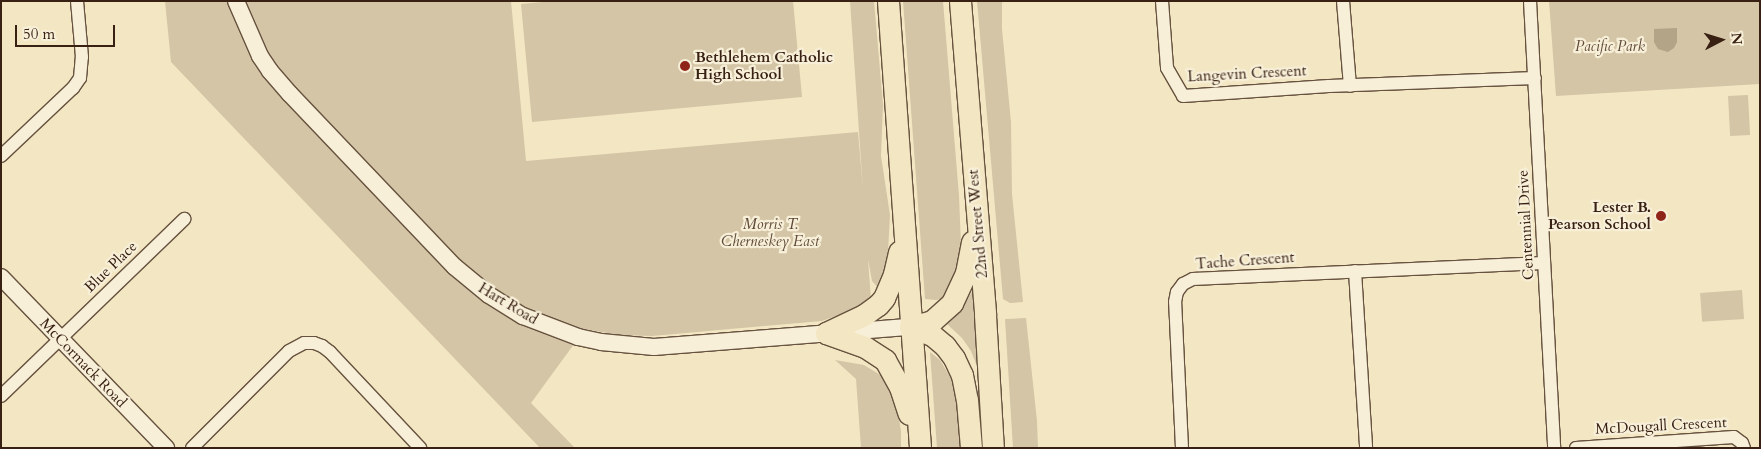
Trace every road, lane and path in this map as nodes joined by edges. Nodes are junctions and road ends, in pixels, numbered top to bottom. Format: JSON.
{"nodes":[{"id":1,"x":77,"y":1,"type":"edge"},
{"id":2,"x":236,"y":1,"type":"edge"},
{"id":3,"x":888,"y":1,"type":"edge"},
{"id":4,"x":960,"y":1,"type":"edge"},
{"id":5,"x":1162,"y":1,"type":"edge"},
{"id":6,"x":1343,"y":1,"type":"edge"},
{"id":7,"x":1530,"y":1,"type":"edge"},
{"id":8,"x":1536,"y":78,"type":"junction"},
{"id":9,"x":1350,"y":86,"type":"junction"},
{"id":10,"x":1,"y":156,"type":"edge"},
{"id":11,"x":184,"y":218,"type":"dead end"},
{"id":12,"x":977,"y":223,"type":"junction"},
{"id":13,"x":904,"y":235,"type":"junction"},
{"id":14,"x":1543,"y":263,"type":"junction"},
{"id":15,"x":1355,"y":271,"type":"junction"},
{"id":16,"x":1,"y":277,"type":"edge"},
{"id":17,"x":910,"y":327,"type":"junction"},
{"id":18,"x":826,"y":333,"type":"junction"},
{"id":19,"x":60,"y":339,"type":"junction"},
{"id":20,"x":1,"y":396,"type":"edge"},
{"id":21,"x":919,"y":442,"type":"edge"},
{"id":22,"x":166,"y":448,"type":"edge"},
{"id":23,"x":192,"y":448,"type":"edge"},
{"id":24,"x":420,"y":448,"type":"edge"},
{"id":25,"x":971,"y":448,"type":"edge"},
{"id":26,"x":993,"y":448,"type":"edge"},
{"id":27,"x":1182,"y":448,"type":"edge"},
{"id":28,"x":1366,"y":448,"type":"edge"},
{"id":29,"x":1554,"y":448,"type":"edge"},
{"id":30,"x":1576,"y":448,"type":"edge"},
{"id":31,"x":1744,"y":448,"type":"edge"}],
"edges":[{"from":1,"to":10,"type":"street"},
{"from":2,"to":18,"type":"street","name":"Hart Road"},
{"from":3,"to":13,"type":"highway"},
{"from":4,"to":12,"type":"highway","name":"22nd Street West"},
{"from":5,"to":9,"type":"street","name":"Langevin Crescent"},
{"from":6,"to":9,"type":"street"},
{"from":7,"to":8,"type":"street","name":"Centennial Drive"},
{"from":8,"to":9,"type":"street","name":"Langevin Crescent"},
{"from":8,"to":14,"type":"street","name":"Centennial Drive"},
{"from":11,"to":19,"type":"street","name":"Blue Place"},
{"from":12,"to":17,"type":"highway"},
{"from":12,"to":26,"type":"highway","name":"22nd Street West"},
{"from":13,"to":17,"type":"highway"},
{"from":13,"to":18,"type":"highway"},
{"from":14,"to":15,"type":"street","name":"Tache Crescent"},
{"from":14,"to":29,"type":"street","name":"Centennial Drive"},
{"from":15,"to":27,"type":"street","name":"Tache Crescent"},
{"from":15,"to":28,"type":"street"},
{"from":16,"to":19,"type":"street","name":"McCormack Road"},
{"from":17,"to":18,"type":"street","name":"Hart Road"},
{"from":17,"to":21,"type":"highway"},
{"from":17,"to":25,"type":"highway"},
{"from":18,"to":21,"type":"highway"},
{"from":19,"to":20,"type":"street","name":"Blue Place"},
{"from":19,"to":22,"type":"street","name":"McCormack Road"},
{"from":23,"to":24,"type":"street"},
{"from":30,"to":31,"type":"street","name":"McDougall Crescent"}]}
